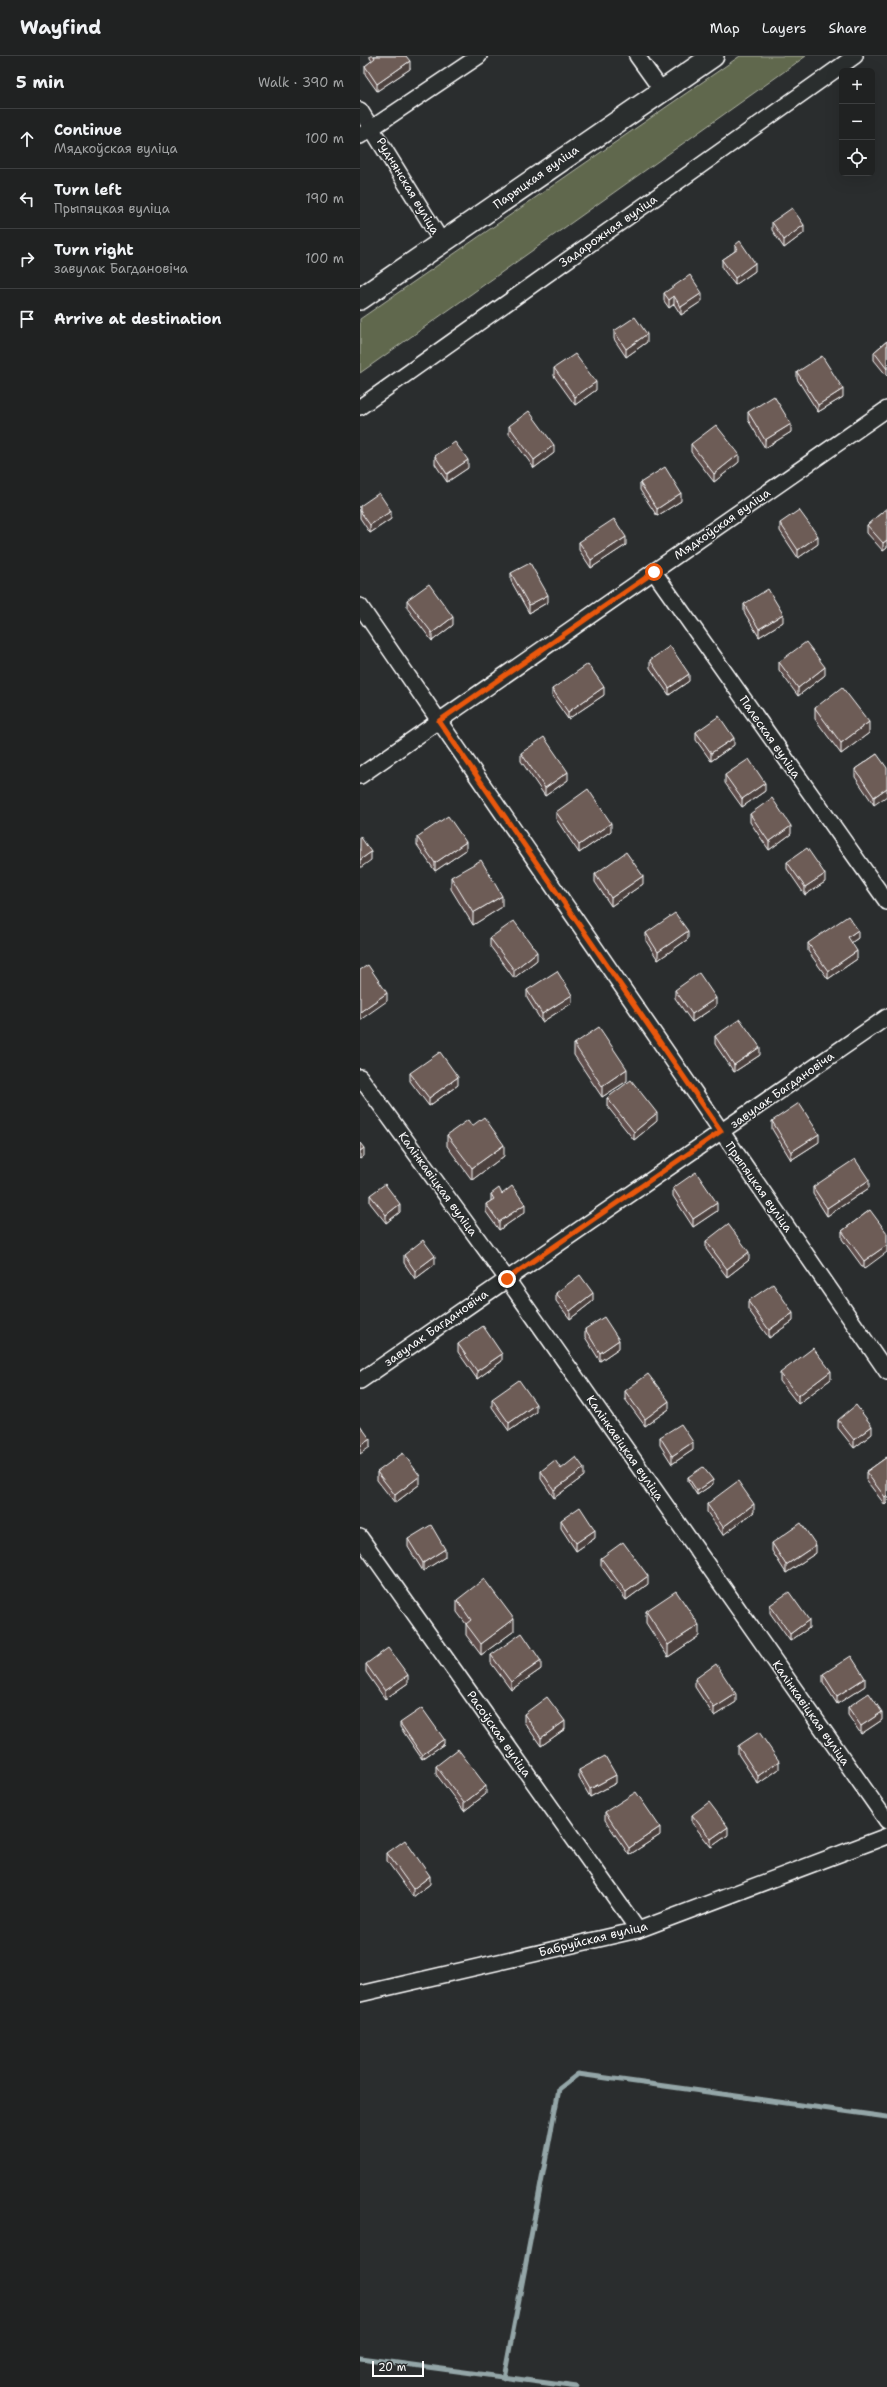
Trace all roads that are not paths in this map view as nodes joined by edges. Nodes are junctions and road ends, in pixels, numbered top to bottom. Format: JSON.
{"nodes":[{"id":1,"x":478,"y":56,"type":"edge"},
{"id":2,"x":637,"y":56,"type":"edge"},
{"id":3,"x":713,"y":56,"type":"edge"},
{"id":4,"x":856,"y":56,"type":"edge"},
{"id":5,"x":662,"y":91,"type":"junction"},
{"id":6,"x":360,"y":110,"type":"edge"},
{"id":7,"x":366,"y":132,"type":"edge"},
{"id":8,"x":442,"y":242,"type":"junction"},
{"id":9,"x":360,"y":299,"type":"edge"},
{"id":10,"x":360,"y":407,"type":"edge"},
{"id":11,"x":885,"y":414,"type":"edge"},
{"id":12,"x":654,"y":572,"type":"junction"},
{"id":13,"x":360,"y":606,"type":"edge"},
{"id":14,"x":439,"y":721,"type":"junction"},
{"id":15,"x":360,"y":776,"type":"edge"},
{"id":16,"x":887,"y":902,"type":"edge"},
{"id":17,"x":887,"y":1017,"type":"edge"},
{"id":18,"x":360,"y":1077,"type":"edge"},
{"id":19,"x":721,"y":1131,"type":"junction"},
{"id":20,"x":507,"y":1279,"type":"junction"},
{"id":21,"x":887,"y":1372,"type":"edge"},
{"id":22,"x":360,"y":1380,"type":"edge"},
{"id":23,"x":360,"y":1537,"type":"edge"},
{"id":24,"x":887,"y":1821,"type":"edge"},
{"id":25,"x":887,"y":1836,"type":"edge"},
{"id":26,"x":638,"y":1930,"type":"junction"},
{"id":27,"x":360,"y":1994,"type":"edge"}],
"edges":[{"from":1,"to":7,"type":"street"},
{"from":2,"to":5,"type":"street"},
{"from":3,"to":5,"type":"main road","name":"Парыцкая вуліца"},
{"from":4,"to":10,"type":"street","name":"Задарожная вуліца"},
{"from":5,"to":8,"type":"main road","name":"Парыцкая вуліца"},
{"from":6,"to":7,"type":"street","name":"Руднянская вуліца"},
{"from":7,"to":8,"type":"street","name":"Руднянская вуліца"},
{"from":8,"to":9,"type":"main road","name":"Парыцкая вуліца"},
{"from":11,"to":12,"type":"street","name":"Мядкоўская вуліца"},
{"from":12,"to":14,"type":"street","name":"Мядкоўская вуліца"},
{"from":12,"to":16,"type":"street","name":"Палеская вуліца"},
{"from":13,"to":14,"type":"street","name":"Прыпяцкая вуліца"},
{"from":14,"to":15,"type":"street","name":"Мядкоўская вуліца"},
{"from":14,"to":19,"type":"street","name":"Прыпяцкая вуліца"},
{"from":17,"to":19,"type":"street","name":"завулак Багдановіча"},
{"from":18,"to":20,"type":"street","name":"Калінкавіцкая вуліца"},
{"from":19,"to":20,"type":"street","name":"завулак Багдановіча"},
{"from":19,"to":21,"type":"street","name":"Прыпяцкая вуліца"},
{"from":20,"to":22,"type":"street","name":"завулак Багдановіча"},
{"from":20,"to":24,"type":"street","name":"Калінкавіцкая вуліца"},
{"from":23,"to":26,"type":"street","name":"Расоўская вуліца"},
{"from":25,"to":26,"type":"street","name":"Бабруйская вуліца"},
{"from":26,"to":27,"type":"street","name":"Бабруйская вуліца"}]}
